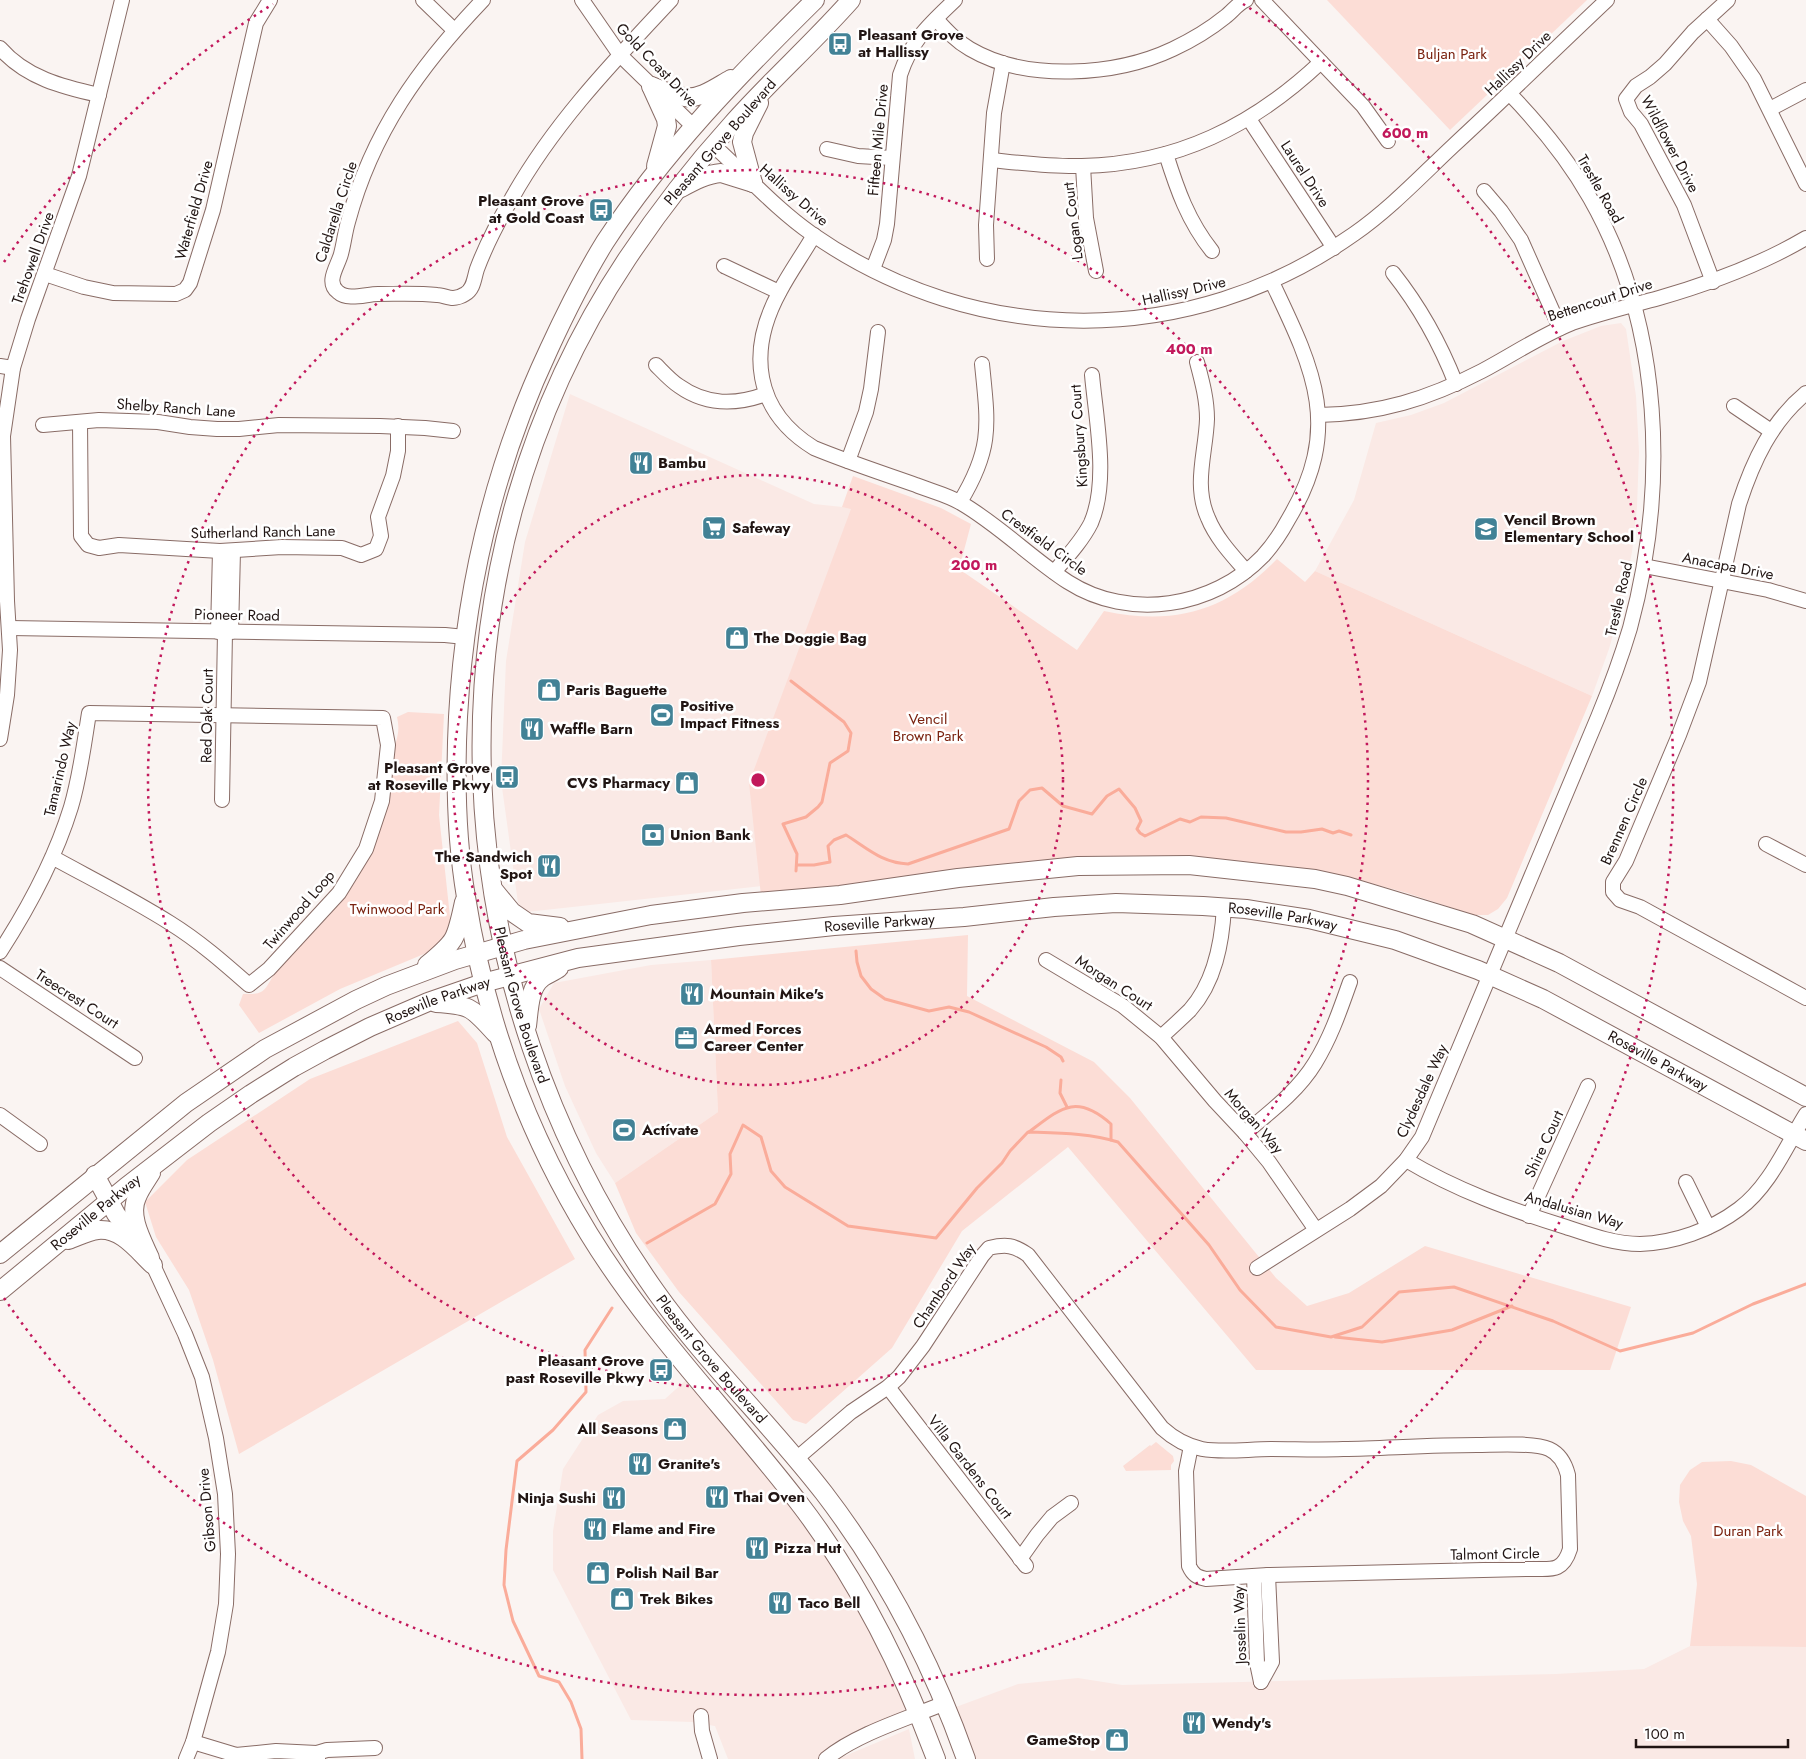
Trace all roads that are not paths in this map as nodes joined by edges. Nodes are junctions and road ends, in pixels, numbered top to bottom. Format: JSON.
{"nodes":[{"id":1,"x":122,"y":0,"type":"edge"},
{"id":2,"x":270,"y":0,"type":"edge"},
{"id":3,"x":423,"y":0,"type":"edge"},
{"id":4,"x":483,"y":0,"type":"edge"},
{"id":5,"x":582,"y":0,"type":"edge"},
{"id":6,"x":671,"y":0,"type":"edge"},
{"id":7,"x":815,"y":0,"type":"edge"},
{"id":8,"x":851,"y":0,"type":"edge"},
{"id":9,"x":956,"y":0,"type":"edge"},
{"id":10,"x":1246,"y":0,"type":"edge"},
{"id":11,"x":1262,"y":0,"type":"edge"},
{"id":12,"x":1608,"y":0,"type":"edge"},
{"id":13,"x":1728,"y":0,"type":"edge"},
{"id":14,"x":936,"y":19,"type":"junction"},
{"id":15,"x":1707,"y":19,"type":"junction"},
{"id":16,"x":454,"y":30,"type":"junction"},
{"id":17,"x":0,"y":48,"type":"edge"},
{"id":18,"x":620,"y":55,"type":"junction"},
{"id":19,"x":1321,"y":62,"type":"junction"},
{"id":20,"x":1003,"y":63,"type":"junction"},
{"id":21,"x":746,"y":71,"type":"junction"},
{"id":22,"x":651,"y":86,"type":"junction"},
{"id":23,"x":766,"y":89,"type":"junction"},
{"id":24,"x":1806,"y":90,"type":"edge"},
{"id":25,"x":1509,"y":93,"type":"junction"},
{"id":26,"x":99,"y":95,"type":"junction"},
{"id":27,"x":1770,"y":109,"type":"junction"},
{"id":28,"x":1250,"y":119,"type":"junction"},
{"id":29,"x":694,"y":126,"type":"junction"},
{"id":30,"x":1388,"y":141,"type":"dead end"},
{"id":31,"x":714,"y":145,"type":"junction"},
{"id":32,"x":827,"y":149,"type":"dead end"},
{"id":33,"x":1166,"y":154,"type":"junction"},
{"id":34,"x":892,"y":158,"type":"junction"},
{"id":35,"x":991,"y":160,"type":"junction"},
{"id":36,"x":1083,"y":166,"type":"junction"},
{"id":37,"x":653,"y":175,"type":"junction"},
{"id":38,"x":753,"y":182,"type":"junction"},
{"id":39,"x":1806,"y":184,"type":"edge"},
{"id":40,"x":1484,"y":190,"type":"dead end"},
{"id":41,"x":674,"y":191,"type":"junction"},
{"id":42,"x":814,"y":235,"type":"junction"},
{"id":43,"x":1806,"y":238,"type":"edge"},
{"id":44,"x":1334,"y":248,"type":"junction"},
{"id":45,"x":1212,"y":251,"type":"dead end"},
{"id":46,"x":987,"y":258,"type":"dead end"},
{"id":47,"x":724,"y":266,"type":"dead end"},
{"id":48,"x":873,"y":270,"type":"junction"},
{"id":49,"x":1096,"y":271,"type":"dead end"},
{"id":50,"x":1393,"y":273,"type":"dead end"},
{"id":51,"x":45,"y":274,"type":"junction"},
{"id":52,"x":1272,"y":282,"type":"junction"},
{"id":53,"x":1713,"y":282,"type":"junction"},
{"id":54,"x":779,"y":292,"type":"junction"},
{"id":55,"x":1634,"y":305,"type":"junction"},
{"id":56,"x":1560,"y":328,"type":"junction"},
{"id":57,"x":878,"y":332,"type":"dead end"},
{"id":58,"x":1197,"y":362,"type":"dead end"},
{"id":59,"x":982,"y":364,"type":"dead end"},
{"id":60,"x":656,"y":365,"type":"dead end"},
{"id":61,"x":7,"y":367,"type":"edge"},
{"id":62,"x":1092,"y":375,"type":"dead end"},
{"id":63,"x":1456,"y":384,"type":"junction"},
{"id":64,"x":1806,"y":393,"type":"edge"},
{"id":65,"x":766,"y":394,"type":"junction"},
{"id":66,"x":1734,"y":406,"type":"dead end"},
{"id":67,"x":1319,"y":416,"type":"junction"},
{"id":68,"x":80,"y":422,"type":"junction"},
{"id":69,"x":42,"y":425,"type":"dead end"},
{"id":70,"x":398,"y":426,"type":"junction"},
{"id":71,"x":1771,"y":431,"type":"junction"},
{"id":72,"x":453,"y":432,"type":"dead end"},
{"id":73,"x":848,"y":461,"type":"junction"},
{"id":74,"x":960,"y":502,"type":"junction"},
{"id":75,"x":226,"y":551,"type":"junction"},
{"id":76,"x":478,"y":557,"type":"junction"},
{"id":77,"x":1644,"y":566,"type":"junction"},
{"id":78,"x":1246,"y":571,"type":"junction"},
{"id":79,"x":1054,"y":572,"type":"junction"},
{"id":80,"x":1722,"y":580,"type":"junction"},
{"id":81,"x":1806,"y":601,"type":"edge"},
{"id":82,"x":10,"y":628,"type":"junction"},
{"id":83,"x":225,"y":632,"type":"junction"},
{"id":84,"x":488,"y":635,"type":"junction"},
{"id":85,"x":464,"y":637,"type":"junction"},
{"id":86,"x":224,"y":716,"type":"junction"},
{"id":87,"x":2,"y":719,"type":"edge"},
{"id":88,"x":0,"y":739,"type":"edge"},
{"id":89,"x":222,"y":800,"type":"dead end"},
{"id":90,"x":1766,"y":844,"type":"dead end"},
{"id":91,"x":52,"y":857,"type":"junction"},
{"id":92,"x":1806,"y":865,"type":"edge"},
{"id":93,"x":492,"y":888,"type":"junction"},
{"id":94,"x":466,"y":897,"type":"junction"},
{"id":95,"x":1224,"y":907,"type":"junction"},
{"id":96,"x":573,"y":929,"type":"junction"},
{"id":97,"x":1506,"y":939,"type":"junction"},
{"id":98,"x":502,"y":945,"type":"junction"},
{"id":99,"x":0,"y":952,"type":"edge"},
{"id":100,"x":477,"y":952,"type":"junction"},
{"id":101,"x":578,"y":958,"type":"junction"},
{"id":102,"x":1046,"y":960,"type":"dead end"},
{"id":103,"x":0,"y":968,"type":"edge"},
{"id":104,"x":417,"y":974,"type":"junction"},
{"id":105,"x":510,"y":975,"type":"junction"},
{"id":106,"x":1490,"y":975,"type":"junction"},
{"id":107,"x":1350,"y":982,"type":"dead end"},
{"id":108,"x":483,"y":983,"type":"junction"},
{"id":109,"x":1806,"y":998,"type":"edge"},
{"id":110,"x":428,"y":1002,"type":"junction"},
{"id":111,"x":526,"y":1031,"type":"junction"},
{"id":112,"x":1162,"y":1037,"type":"junction"},
{"id":113,"x":499,"y":1038,"type":"junction"},
{"id":114,"x":136,"y":1058,"type":"dead end"},
{"id":115,"x":1588,"y":1086,"type":"dead end"},
{"id":116,"x":1806,"y":1097,"type":"edge"},
{"id":117,"x":1806,"y":1114,"type":"edge"},
{"id":118,"x":0,"y":1115,"type":"edge"},
{"id":119,"x":1245,"y":1133,"type":"junction"},
{"id":120,"x":1800,"y":1138,"type":"edge"},
{"id":121,"x":40,"y":1144,"type":"dead end"},
{"id":122,"x":1406,"y":1160,"type":"junction"},
{"id":123,"x":155,"y":1166,"type":"junction"},
{"id":124,"x":95,"y":1175,"type":"junction"},
{"id":125,"x":1686,"y":1182,"type":"dead end"},
{"id":126,"x":108,"y":1201,"type":"junction"},
{"id":127,"x":1529,"y":1216,"type":"junction"},
{"id":128,"x":1708,"y":1226,"type":"junction"},
{"id":129,"x":1316,"y":1230,"type":"junction"},
{"id":130,"x":58,"y":1244,"type":"junction"},
{"id":131,"x":0,"y":1254,"type":"edge"},
{"id":132,"x":153,"y":1265,"type":"junction"},
{"id":133,"x":1257,"y":1268,"type":"dead end"},
{"id":134,"x":0,"y":1291,"type":"edge"},
{"id":135,"x":888,"y":1387,"type":"junction"},
{"id":136,"x":705,"y":1389,"type":"junction"},
{"id":137,"x":1191,"y":1446,"type":"junction"},
{"id":138,"x":796,"y":1459,"type":"junction"},
{"id":139,"x":1071,"y":1503,"type":"dead end"},
{"id":140,"x":1261,"y":1576,"type":"junction"},
{"id":141,"x":945,"y":1704,"type":"junction"},
{"id":142,"x":919,"y":1714,"type":"junction"},
{"id":143,"x":701,"y":1716,"type":"dead end"},
{"id":144,"x":193,"y":1742,"type":"junction"},
{"id":145,"x":375,"y":1748,"type":"dead end"},
{"id":146,"x":318,"y":1756,"type":"edge"},
{"id":147,"x":235,"y":1757,"type":"edge"},
{"id":148,"x":186,"y":1759,"type":"edge"},
{"id":149,"x":710,"y":1759,"type":"edge"},
{"id":150,"x":826,"y":1759,"type":"edge"},
{"id":151,"x":936,"y":1759,"type":"edge"},
{"id":152,"x":966,"y":1759,"type":"edge"}],
"edges":[{"from":1,"to":26,"type":"street","name":"Trehowell Drive"},
{"from":2,"to":51,"type":"street","name":"Waterfield Drive"},
{"from":3,"to":16,"type":"street"},
{"from":4,"to":16,"type":"street","name":"Caldarella Circle"},
{"from":5,"to":18,"type":"street","name":"Gold Coast Drive"},
{"from":6,"to":18,"type":"street"},
{"from":7,"to":21,"type":"main road","name":"Pleasant Grove Boulevard"},
{"from":8,"to":23,"type":"main road","name":"Pleasant Grove Boulevard"},
{"from":9,"to":14,"type":"street","name":"Fifteen Mile Drive"},
{"from":10,"to":20,"type":"street"},
{"from":11,"to":19,"type":"street"},
{"from":12,"to":25,"type":"street","name":"Hallissy Drive"},
{"from":13,"to":15,"type":"street","name":"Wildflower Drive"},
{"from":14,"to":20,"type":"street"},
{"from":14,"to":34,"type":"street","name":"Fifteen Mile Drive"},
{"from":15,"to":27,"type":"street"},
{"from":15,"to":53,"type":"street","name":"Wildflower Drive"},
{"from":16,"to":18,"type":"street","name":"Caldarella Circle"},
{"from":17,"to":26,"type":"street"},
{"from":18,"to":22,"type":"street","name":"Gold Coast Drive"},
{"from":19,"to":28,"type":"street"},
{"from":19,"to":30,"type":"street"},
{"from":20,"to":35,"type":"street"},
{"from":21,"to":22,"type":"main road"},
{"from":21,"to":29,"type":"main road","name":"Pleasant Grove Boulevard"},
{"from":22,"to":29,"type":"street","name":"Gold Coast Drive"},
{"from":22,"to":37,"type":"main road"},
{"from":23,"to":31,"type":"main road","name":"Pleasant Grove Boulevard"},
{"from":23,"to":38,"type":"main road"},
{"from":24,"to":27,"type":"street"},
{"from":25,"to":44,"type":"street","name":"Hallissy Drive"},
{"from":25,"to":55,"type":"street","name":"Trestle Road"},
{"from":26,"to":51,"type":"street","name":"Trehowell Drive"},
{"from":27,"to":39,"type":"street"},
{"from":28,"to":33,"type":"street"},
{"from":28,"to":44,"type":"street","name":"Laurel Drive"},
{"from":29,"to":31,"type":"main road"},
{"from":29,"to":37,"type":"main road","name":"Pleasant Grove Boulevard"},
{"from":31,"to":38,"type":"street","name":"Hallissy Drive"},
{"from":31,"to":41,"type":"main road","name":"Pleasant Grove Boulevard"},
{"from":32,"to":34,"type":"street"},
{"from":33,"to":36,"type":"street"},
{"from":33,"to":45,"type":"street"},
{"from":34,"to":48,"type":"street","name":"Fifteen Mile Drive"},
{"from":35,"to":36,"type":"street"},
{"from":35,"to":46,"type":"street"},
{"from":36,"to":49,"type":"street","name":"Logan Court"},
{"from":37,"to":76,"type":"main road","name":"Pleasant Grove Boulevard"},
{"from":38,"to":41,"type":"main road"},
{"from":38,"to":42,"type":"street","name":"Hallissy Drive"},
{"from":40,"to":56,"type":"street"},
{"from":41,"to":84,"type":"main road","name":"Pleasant Grove Boulevard"},
{"from":42,"to":48,"type":"street","name":"Hallissy Drive"},
{"from":42,"to":54,"type":"street","name":"Crestfield Circle"},
{"from":43,"to":53,"type":"street","name":"Bettencourt Drive"},
{"from":44,"to":52,"type":"street","name":"Hallissy Drive"},
{"from":47,"to":54,"type":"street"},
{"from":48,"to":52,"type":"street","name":"Hallissy Drive"},
{"from":50,"to":63,"type":"street"},
{"from":51,"to":61,"type":"street","name":"Trehowell Drive"},
{"from":52,"to":67,"type":"street","name":"Crestfield Circle"},
{"from":53,"to":55,"type":"street","name":"Bettencourt Drive"},
{"from":54,"to":65,"type":"street","name":"Crestfield Circle"},
{"from":55,"to":56,"type":"street","name":"Bettencourt Drive"},
{"from":55,"to":77,"type":"street","name":"Trestle Road"},
{"from":56,"to":63,"type":"street","name":"Bettencourt Drive"},
{"from":57,"to":73,"type":"street"},
{"from":58,"to":78,"type":"street"},
{"from":59,"to":74,"type":"street"},
{"from":60,"to":65,"type":"street"},
{"from":61,"to":82,"type":"street","name":"Trehowell Drive"},
{"from":62,"to":79,"type":"street","name":"Kingsbury Court"},
{"from":63,"to":67,"type":"street","name":"Bettencourt Drive"},
{"from":64,"to":71,"type":"street"},
{"from":65,"to":73,"type":"street","name":"Crestfield Circle"},
{"from":66,"to":71,"type":"street"},
{"from":67,"to":78,"type":"street","name":"Crestfield Circle"},
{"from":68,"to":69,"type":"street","name":"Shelby Ranch Lane"},
{"from":68,"to":70,"type":"street","name":"Shelby Ranch Lane"},
{"from":68,"to":75,"type":"street","name":"Sutherland Ranch Lane"},
{"from":70,"to":72,"type":"street","name":"Shelby Ranch Lane"},
{"from":70,"to":75,"type":"street","name":"Sutherland Ranch Lane"},
{"from":71,"to":80,"type":"street"},
{"from":73,"to":74,"type":"street","name":"Crestfield Circle"},
{"from":74,"to":79,"type":"street","name":"Crestfield Circle"},
{"from":75,"to":83,"type":"street","name":"Red Oak Court"},
{"from":76,"to":84,"type":"main road"},
{"from":76,"to":85,"type":"main road","name":"Pleasant Grove Boulevard"},
{"from":77,"to":80,"type":"street","name":"Anacapa Drive"},
{"from":77,"to":97,"type":"street","name":"Trestle Road"},
{"from":78,"to":79,"type":"street","name":"Crestfield Circle"},
{"from":80,"to":81,"type":"street","name":"Anacapa Drive"},
{"from":80,"to":109,"type":"street","name":"Brennen Circle"},
{"from":82,"to":83,"type":"street","name":"Pioneer Road"},
{"from":82,"to":87,"type":"street","name":"Trehowell Drive"},
{"from":83,"to":85,"type":"street","name":"Pioneer Road"},
{"from":83,"to":86,"type":"street","name":"Red Oak Court"},
{"from":84,"to":93,"type":"main road","name":"Pleasant Grove Boulevard"},
{"from":85,"to":94,"type":"main road","name":"Pleasant Grove Boulevard"},
{"from":86,"to":89,"type":"street","name":"Red Oak Court"},
{"from":86,"to":91,"type":"street","name":"Tamarindo Way"},
{"from":86,"to":91,"type":"street","name":"Twinwood Loop"},
{"from":87,"to":88,"type":"street","name":"Trehowell Drive"},
{"from":90,"to":92,"type":"street"},
{"from":91,"to":99,"type":"street","name":"Tamarindo Way"},
{"from":93,"to":96,"type":"main road"},
{"from":93,"to":98,"type":"main road","name":"Pleasant Grove Boulevard"},
{"from":94,"to":100,"type":"main road","name":"Pleasant Grove Boulevard"},
{"from":94,"to":104,"type":"main road"},
{"from":95,"to":101,"type":"main road","name":"Roseville Parkway"},
{"from":95,"to":106,"type":"main road","name":"Roseville Parkway"},
{"from":95,"to":112,"type":"street"},
{"from":96,"to":97,"type":"main road","name":"Roseville Parkway"},
{"from":96,"to":98,"type":"main road","name":"Roseville Parkway"},
{"from":97,"to":106,"type":"street","name":"Trestle Road"},
{"from":97,"to":116,"type":"main road","name":"Roseville Parkway"},
{"from":98,"to":100,"type":"main road","name":"Roseville Parkway"},
{"from":98,"to":105,"type":"main road","name":"Pleasant Grove Boulevard"},
{"from":100,"to":104,"type":"main road","name":"Roseville Parkway"},
{"from":100,"to":108,"type":"main road","name":"Pleasant Grove Boulevard"},
{"from":101,"to":105,"type":"main road","name":"Roseville Parkway"},
{"from":101,"to":111,"type":"main road"},
{"from":102,"to":112,"type":"street","name":"Morgan Court"},
{"from":103,"to":114,"type":"street","name":"Treecrest Court"},
{"from":104,"to":124,"type":"main road","name":"Roseville Parkway"},
{"from":105,"to":108,"type":"main road","name":"Roseville Parkway"},
{"from":105,"to":111,"type":"main road","name":"Pleasant Grove Boulevard"},
{"from":106,"to":120,"type":"main road","name":"Roseville Parkway"},
{"from":106,"to":122,"type":"street","name":"Clydesdale Way"},
{"from":107,"to":119,"type":"street"},
{"from":108,"to":110,"type":"main road","name":"Roseville Parkway"},
{"from":108,"to":113,"type":"main road","name":"Pleasant Grove Boulevard"},
{"from":110,"to":113,"type":"main road"},
{"from":110,"to":123,"type":"main road","name":"Roseville Parkway"},
{"from":111,"to":138,"type":"main road","name":"Pleasant Grove Boulevard"},
{"from":112,"to":119,"type":"street","name":"Morgan Way"},
{"from":113,"to":136,"type":"main road","name":"Pleasant Grove Boulevard"},
{"from":115,"to":127,"type":"street","name":"Shire Court"},
{"from":117,"to":120,"type":"street","name":"Andalusian Way"},
{"from":118,"to":121,"type":"street"},
{"from":119,"to":129,"type":"street","name":"Morgan Way"},
{"from":120,"to":128,"type":"street","name":"Andalusian Way"},
{"from":122,"to":127,"type":"street","name":"Andalusian Way"},
{"from":122,"to":129,"type":"street","name":"Clydesdale Way"},
{"from":123,"to":126,"type":"main road","name":"Roseville Parkway"},
{"from":123,"to":132,"type":"main road"},
{"from":124,"to":126,"type":"main road"},
{"from":124,"to":131,"type":"main road","name":"Roseville Parkway"},
{"from":125,"to":128,"type":"street"},
{"from":126,"to":130,"type":"main road","name":"Roseville Parkway"},
{"from":126,"to":132,"type":"main road"},
{"from":127,"to":128,"type":"street","name":"Andalusian Way"},
{"from":129,"to":133,"type":"street","name":"Clydesdale Way"},
{"from":130,"to":132,"type":"main road"},
{"from":130,"to":134,"type":"main road","name":"Roseville Parkway"},
{"from":132,"to":144,"type":"street","name":"Gibson Drive"},
{"from":135,"to":137,"type":"street","name":"Chambord Way"},
{"from":135,"to":138,"type":"street","name":"Chambord Way"},
{"from":135,"to":139,"type":"street","name":"Villa Gardens Court"},
{"from":136,"to":138,"type":"main road"},
{"from":136,"to":142,"type":"main road","name":"Pleasant Grove Boulevard"},
{"from":137,"to":140,"type":"street","name":"Talmont Circle"},
{"from":137,"to":140,"type":"street","name":"Talmont Circle"},
{"from":138,"to":141,"type":"main road","name":"Pleasant Grove Boulevard"},
{"from":140,"to":140,"type":"street","name":"Josselin Way"},
{"from":141,"to":142,"type":"street"},
{"from":141,"to":152,"type":"main road","name":"Pleasant Grove Boulevard"},
{"from":142,"to":150,"type":"street"},
{"from":142,"to":151,"type":"main road","name":"Pleasant Grove Boulevard"},
{"from":143,"to":149,"type":"street"},
{"from":144,"to":147,"type":"street"},
{"from":144,"to":148,"type":"street","name":"Gibson Drive"},
{"from":145,"to":146,"type":"street"},
{"from":146,"to":147,"type":"street"}]}
